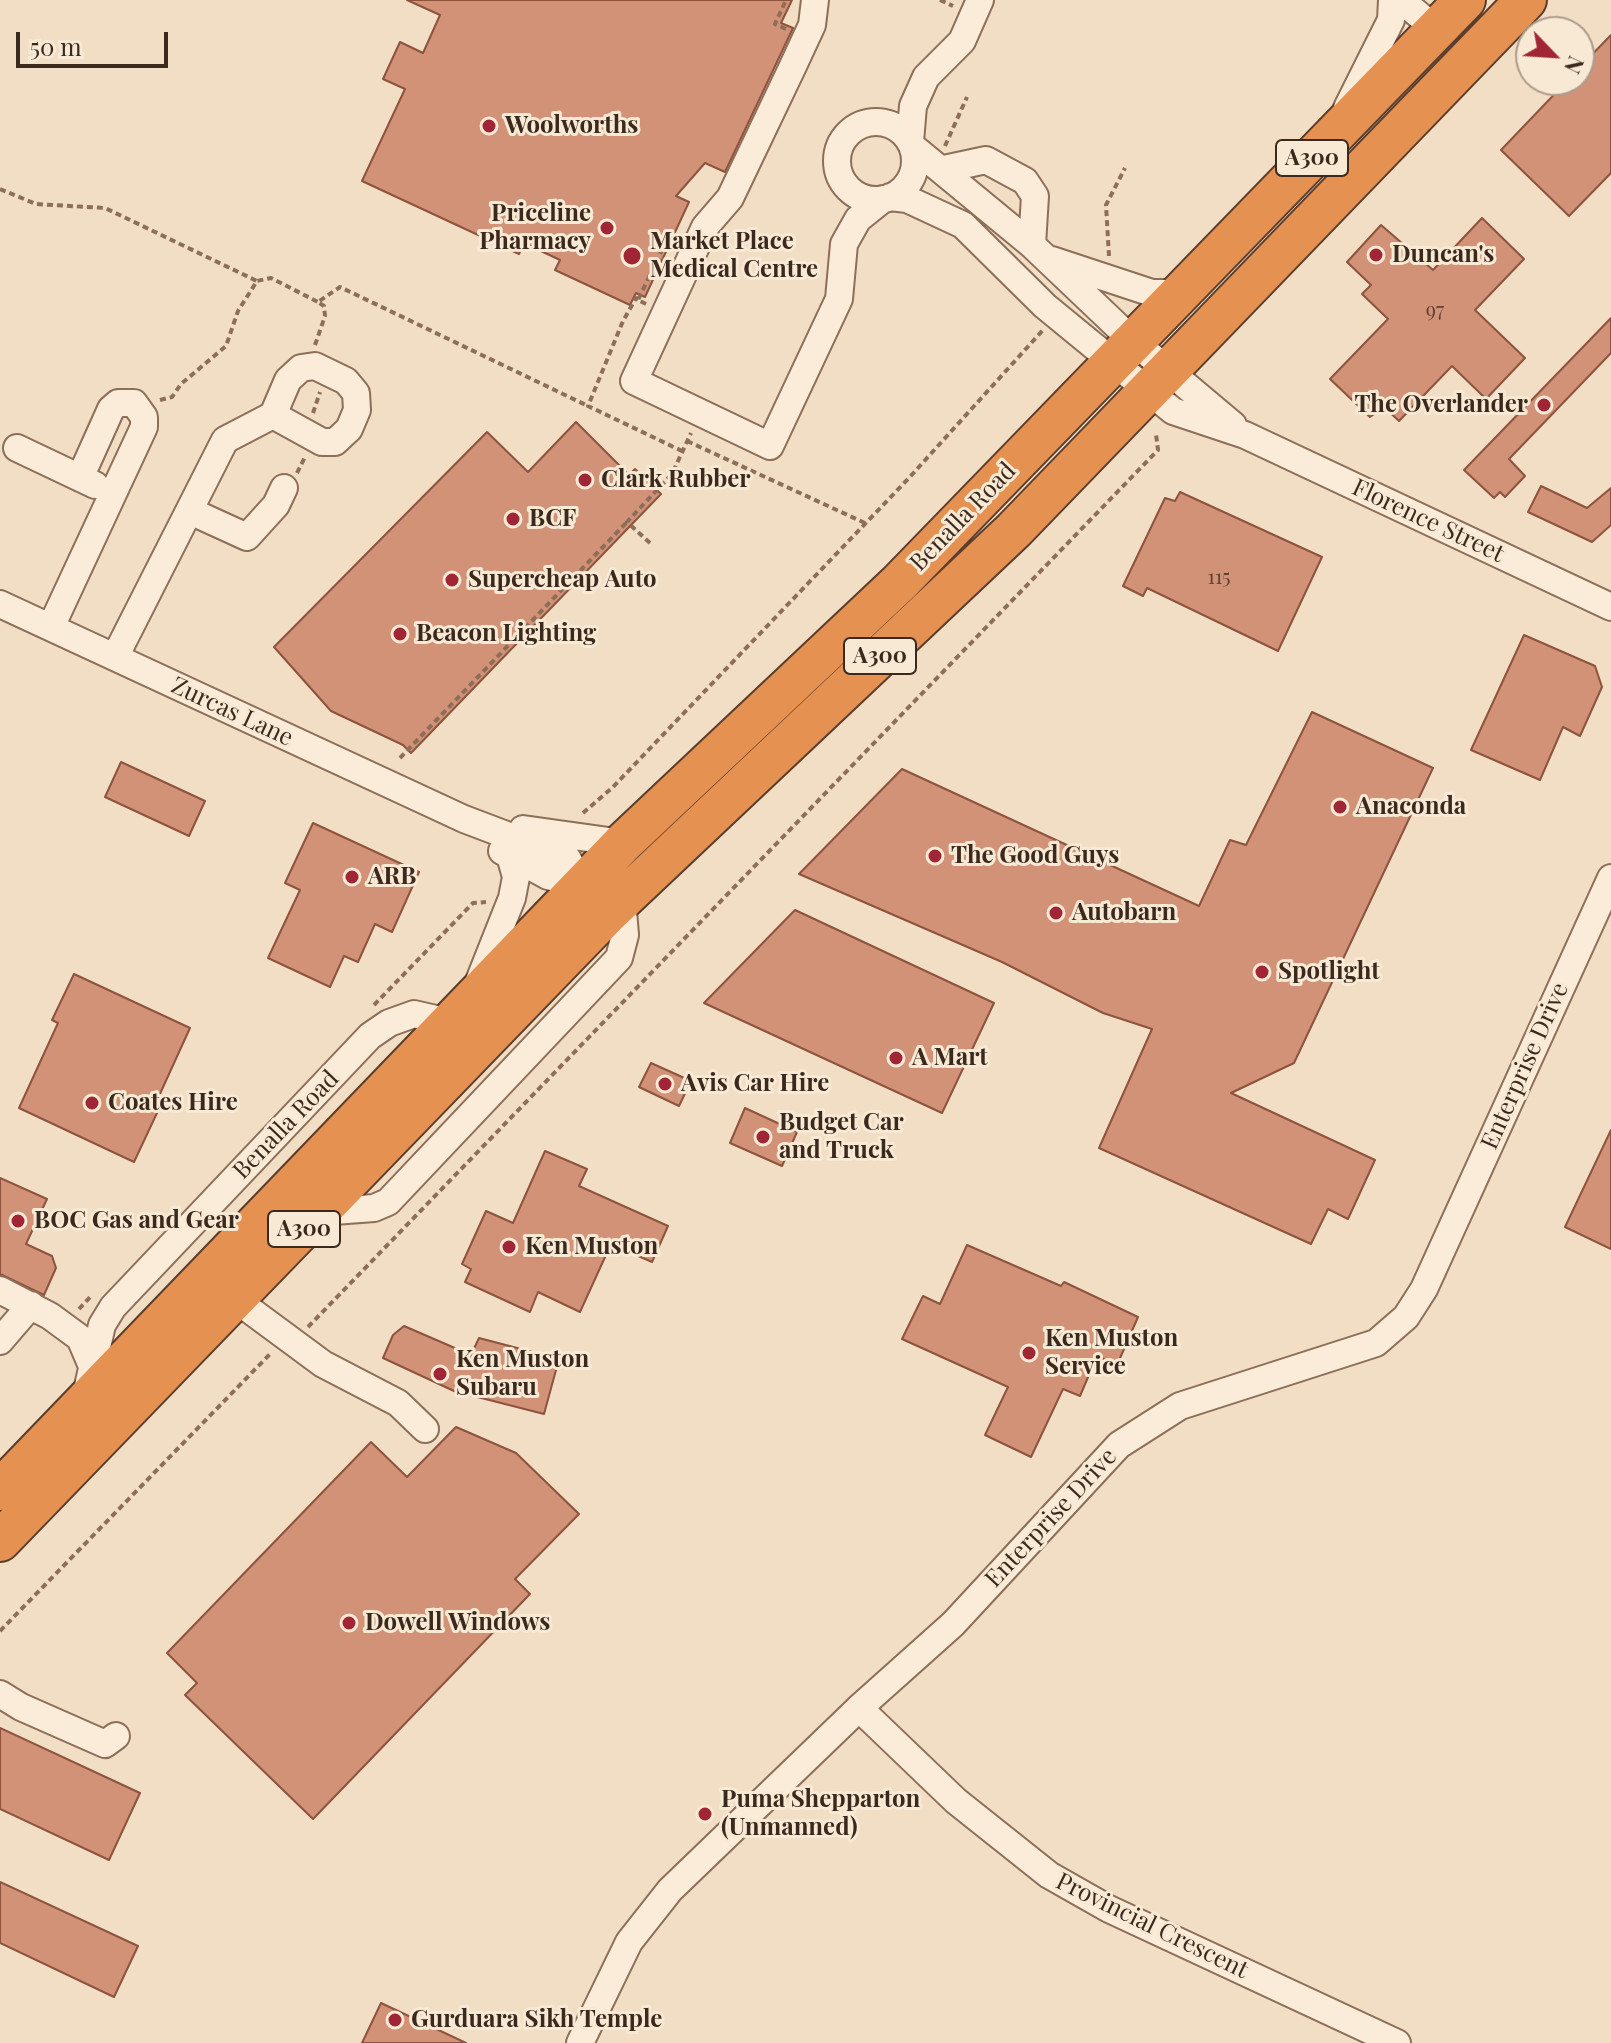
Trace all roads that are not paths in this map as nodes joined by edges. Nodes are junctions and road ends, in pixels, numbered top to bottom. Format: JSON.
{"nodes":[{"id":1,"x":815,"y":0,"type":"edge"},
{"id":2,"x":980,"y":0,"type":"edge"},
{"id":3,"x":1392,"y":0,"type":"edge"},
{"id":4,"x":1401,"y":0,"type":"edge"},
{"id":5,"x":1465,"y":0,"type":"edge"},
{"id":6,"x":1526,"y":0,"type":"edge"},
{"id":7,"x":1437,"y":30,"type":"junction"},
{"id":8,"x":1489,"y":38,"type":"junction"},
{"id":9,"x":1330,"y":139,"type":"junction"},
{"id":10,"x":912,"y":144,"type":"junction"},
{"id":11,"x":944,"y":169,"type":"junction"},
{"id":12,"x":886,"y":198,"type":"junction"},
{"id":13,"x":1038,"y":251,"type":"junction"},
{"id":14,"x":1188,"y":286,"type":"junction"},
{"id":15,"x":1123,"y":352,"type":"junction"},
{"id":16,"x":1159,"y":380,"type":"junction"},
{"id":17,"x":273,"y":415,"type":"junction"},
{"id":18,"x":17,"y":448,"type":"dead end"},
{"id":19,"x":80,"y":478,"type":"junction"},
{"id":20,"x":284,"y":488,"type":"road end"},
{"id":21,"x":113,"y":494,"type":"junction"},
{"id":22,"x":190,"y":511,"type":"junction"},
{"id":23,"x":0,"y":604,"type":"edge"},
{"id":24,"x":1611,"y":607,"type":"edge"},
{"id":25,"x":51,"y":627,"type":"junction"},
{"id":26,"x":115,"y":657,"type":"junction"},
{"id":27,"x":464,"y":819,"type":"junction"},
{"id":28,"x":623,"y":843,"type":"junction"},
{"id":29,"x":511,"y":859,"type":"junction"},
{"id":30,"x":1611,"y":878,"type":"edge"},
{"id":31,"x":582,"y":884,"type":"junction"},
{"id":32,"x":614,"y":907,"type":"junction"},
{"id":33,"x":460,"y":1010,"type":"junction"},
{"id":34,"x":0,"y":1290,"type":"edge"},
{"id":35,"x":235,"y":1299,"type":"junction"},
{"id":36,"x":31,"y":1305,"type":"junction"},
{"id":37,"x":176,"y":1305,"type":"junction"},
{"id":38,"x":0,"y":1341,"type":"edge"},
{"id":39,"x":89,"y":1387,"type":"junction"},
{"id":40,"x":425,"y":1429,"type":"dead end"},
{"id":41,"x":0,"y":1490,"type":"edge"},
{"id":42,"x":0,"y":1541,"type":"edge"},
{"id":43,"x":0,"y":1694,"type":"edge"},
{"id":44,"x":859,"y":1708,"type":"junction"},
{"id":45,"x":116,"y":1736,"type":"dead end"},
{"id":46,"x":580,"y":2043,"type":"edge"},
{"id":47,"x":1397,"y":2043,"type":"edge"}],
"edges":[{"from":1,"to":12,"type":"street"},
{"from":2,"to":10,"type":"street"},
{"from":3,"to":9,"type":"street"},
{"from":4,"to":7,"type":"street"},
{"from":5,"to":7,"type":"highway","name":"Benalla Road","number":"A300"},
{"from":6,"to":8,"type":"highway","name":"Benalla Road","number":"A300"},
{"from":7,"to":8,"type":"highway"},
{"from":7,"to":9,"type":"highway","name":"Benalla Road","number":"A300"},
{"from":8,"to":16,"type":"highway","name":"Benalla Road","number":"A300"},
{"from":9,"to":14,"type":"highway","name":"Benalla Road","number":"A300"},
{"from":10,"to":11,"type":"street"},
{"from":10,"to":12,"type":"street"},
{"from":10,"to":12,"type":"street"},
{"from":11,"to":13,"type":"street"},
{"from":11,"to":13,"type":"street"},
{"from":12,"to":15,"type":"street"},
{"from":13,"to":14,"type":"street"},
{"from":13,"to":15,"type":"street"},
{"from":14,"to":15,"type":"highway","name":"Benalla Road","number":"A300"},
{"from":15,"to":16,"type":"street","name":"Florence Street"},
{"from":15,"to":28,"type":"highway","name":"Benalla Road","number":"A300"},
{"from":16,"to":24,"type":"street","name":"Florence Street"},
{"from":16,"to":32,"type":"highway","name":"Benalla Road","number":"A300"},
{"from":17,"to":17,"type":"street"},
{"from":17,"to":22,"type":"street"},
{"from":18,"to":19,"type":"street"},
{"from":19,"to":21,"type":"street"},
{"from":19,"to":21,"type":"street"},
{"from":20,"to":22,"type":"street"},
{"from":21,"to":25,"type":"street"},
{"from":22,"to":26,"type":"street"},
{"from":23,"to":25,"type":"street","name":"Zurcas Lane"},
{"from":25,"to":26,"type":"street","name":"Zurcas Lane"},
{"from":26,"to":27,"type":"street","name":"Zurcas Lane"},
{"from":27,"to":28,"type":"street","name":"Zurcas Lane"},
{"from":27,"to":29,"type":"street","name":"Zurcas Lane"},
{"from":27,"to":31,"type":"street","name":"Zurcas Lane"},
{"from":28,"to":31,"type":"highway","name":"Benalla Road","number":"A300"},
{"from":29,"to":31,"type":"street","name":"Zurcas Lane"},
{"from":29,"to":33,"type":"street"},
{"from":30,"to":44,"type":"street","name":"Enterprise Drive"},
{"from":31,"to":32,"type":"highway"},
{"from":31,"to":33,"type":"highway","name":"Benalla Road","number":"A300"},
{"from":32,"to":35,"type":"highway","name":"Benalla Road","number":"A300"},
{"from":33,"to":37,"type":"highway","name":"Benalla Road","number":"A300"},
{"from":33,"to":39,"type":"street","name":"Benalla Road"},
{"from":34,"to":36,"type":"street"},
{"from":35,"to":37,"type":"highway"},
{"from":35,"to":40,"type":"street"},
{"from":35,"to":42,"type":"highway","name":"Benalla Road","number":"A300"},
{"from":36,"to":38,"type":"street"},
{"from":36,"to":39,"type":"street"},
{"from":37,"to":39,"type":"highway","name":"Benalla Road","number":"A300"},
{"from":39,"to":41,"type":"highway","name":"Benalla Road","number":"A300"},
{"from":43,"to":45,"type":"street"},
{"from":44,"to":46,"type":"street","name":"Enterprise Drive"},
{"from":44,"to":47,"type":"street","name":"Provincial Crescent"}]}
